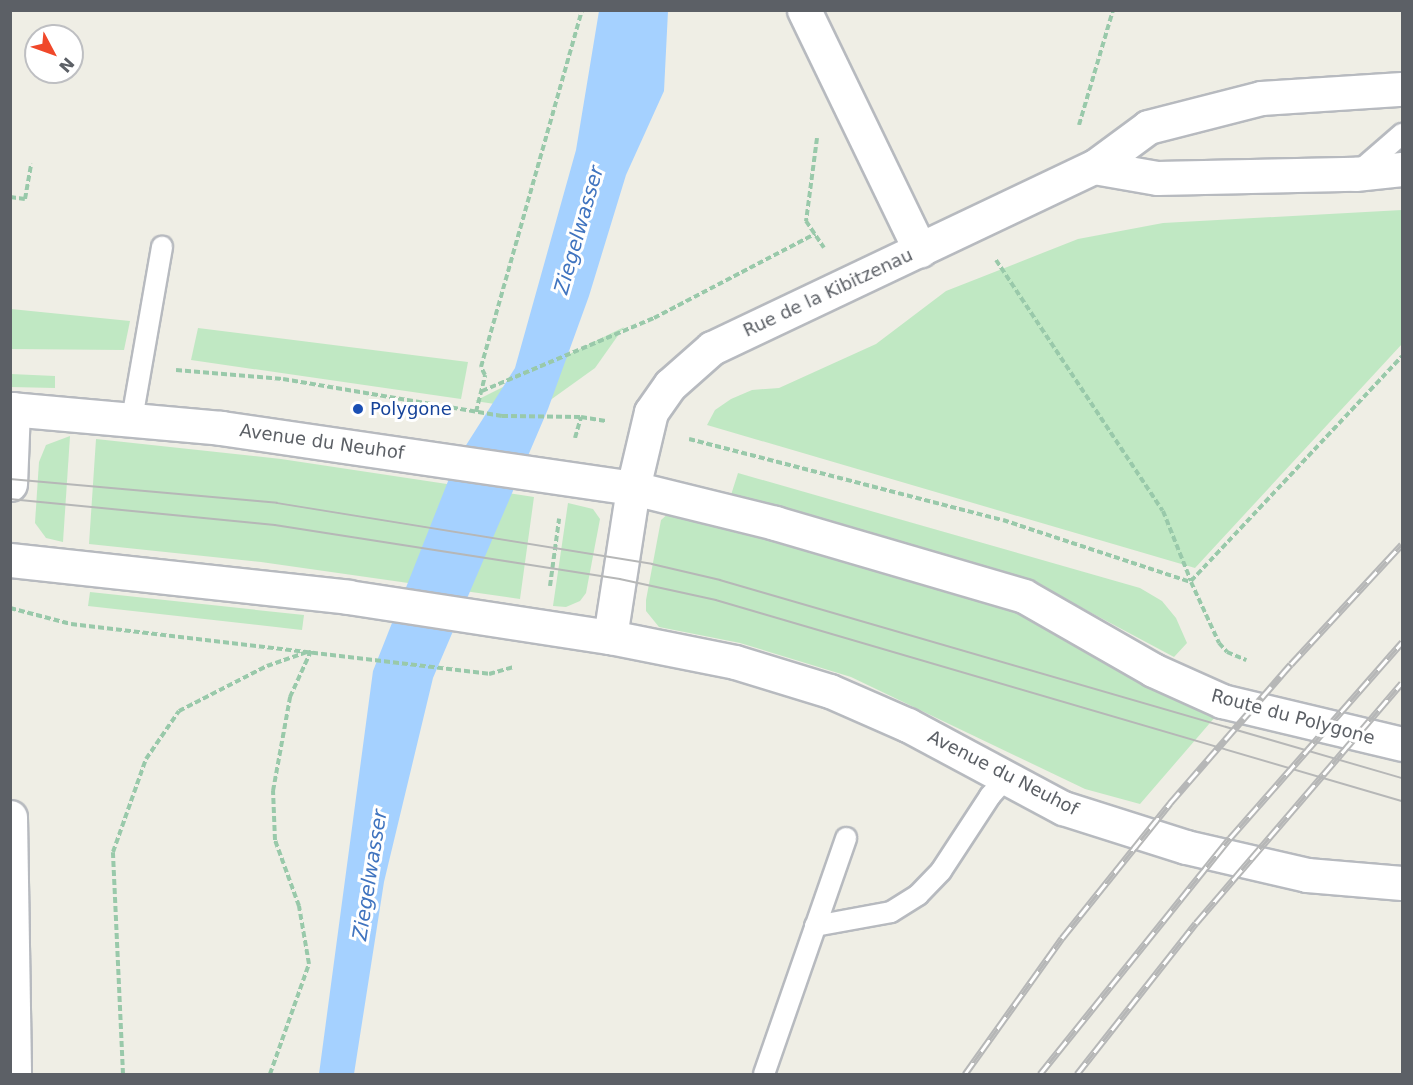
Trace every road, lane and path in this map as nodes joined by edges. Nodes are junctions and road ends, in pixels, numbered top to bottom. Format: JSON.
{"nodes":[{"id":1,"x":582,"y":10,"type":"edge"},
{"id":2,"x":804,"y":10,"type":"edge"},
{"id":3,"x":1113,"y":10,"type":"edge"},
{"id":4,"x":1402,"y":89,"type":"edge"},
{"id":5,"x":817,"y":134,"type":"dead end"},
{"id":6,"x":1402,"y":134,"type":"edge"},
{"id":7,"x":31,"y":165,"type":"dead end"},
{"id":8,"x":1402,"y":169,"type":"edge"},
{"id":9,"x":1081,"y":173,"type":"junction"},
{"id":10,"x":1355,"y":174,"type":"junction"},
{"id":11,"x":10,"y":197,"type":"edge"},
{"id":12,"x":972,"y":225,"type":"junction"},
{"id":13,"x":815,"y":234,"type":"junction"},
{"id":14,"x":162,"y":247,"type":"dead end"},
{"id":15,"x":920,"y":250,"type":"junction"},
{"id":16,"x":847,"y":284,"type":"junction"},
{"id":17,"x":1402,"y":356,"type":"edge"},
{"id":18,"x":139,"y":373,"type":"junction"},
{"id":19,"x":482,"y":391,"type":"junction"},
{"id":20,"x":12,"y":409,"type":"edge"},
{"id":21,"x":476,"y":412,"type":"junction"},
{"id":22,"x":132,"y":419,"type":"junction"},
{"id":23,"x":646,"y":430,"type":"junction"},
{"id":24,"x":564,"y":480,"type":"junction"},
{"id":25,"x":10,"y":484,"type":"edge"},
{"id":26,"x":633,"y":488,"type":"junction"},
{"id":27,"x":10,"y":560,"type":"edge"},
{"id":28,"x":1191,"y":582,"type":"junction"},
{"id":29,"x":10,"y":608,"type":"edge"},
{"id":30,"x":610,"y":637,"type":"junction"},
{"id":31,"x":543,"y":643,"type":"junction"},
{"id":32,"x":311,"y":651,"type":"junction"},
{"id":33,"x":1242,"y":659,"type":"dead end"},
{"id":34,"x":1184,"y":686,"type":"joint"},
{"id":35,"x":1402,"y":744,"type":"edge"},
{"id":36,"x":1006,"y":778,"type":"junction"},
{"id":37,"x":10,"y":817,"type":"edge"},
{"id":38,"x":846,"y":838,"type":"dead end"},
{"id":39,"x":1402,"y":884,"type":"edge"},
{"id":40,"x":815,"y":926,"type":"junction"},
{"id":41,"x":14,"y":1074,"type":"edge"},
{"id":42,"x":123,"y":1074,"type":"edge"},
{"id":43,"x":270,"y":1074,"type":"edge"},
{"id":44,"x":764,"y":1074,"type":"edge"}],
"edges":[{"from":1,"to":19,"type":"path"},
{"from":2,"to":15,"type":"street"},
{"from":3,"to":9,"type":"path"},
{"from":4,"to":9,"type":"street","name":"Rue de la Kibitzenau"},
{"from":5,"to":13,"type":"path"},
{"from":6,"to":10,"type":"lane"},
{"from":7,"to":11,"type":"path"},
{"from":8,"to":10,"type":"street"},
{"from":9,"to":10,"type":"street"},
{"from":9,"to":12,"type":"street","name":"Rue de la Kibitzenau"},
{"from":12,"to":15,"type":"street","name":"Rue de la Kibitzenau"},
{"from":12,"to":28,"type":"path"},
{"from":13,"to":16,"type":"path"},
{"from":13,"to":19,"type":"path"},
{"from":14,"to":18,"type":"lane"},
{"from":15,"to":16,"type":"street","name":"Rue de la Kibitzenau"},
{"from":16,"to":23,"type":"street","name":"Rue de la Kibitzenau"},
{"from":17,"to":28,"type":"path"},
{"from":18,"to":21,"type":"path"},
{"from":18,"to":22,"type":"lane"},
{"from":19,"to":21,"type":"path"},
{"from":20,"to":22,"type":"street","name":"Avenue du Neuhof"},
{"from":20,"to":25,"type":"street"},
{"from":21,"to":24,"type":"path"},
{"from":22,"to":24,"type":"street","name":"Avenue du Neuhof"},
{"from":23,"to":26,"type":"street","name":"Rue de la Kibitzenau"},
{"from":23,"to":28,"type":"path"},
{"from":24,"to":26,"type":"street","name":"Avenue du Neuhof"},
{"from":24,"to":31,"type":"path"},
{"from":26,"to":30,"type":"street"},
{"from":26,"to":34,"type":"street","name":"Avenue du Neuhof"},
{"from":27,"to":31,"type":"street","name":"Avenue du Neuhof"},
{"from":28,"to":33,"type":"path"},
{"from":29,"to":32,"type":"path"},
{"from":30,"to":31,"type":"street","name":"Avenue du Neuhof"},
{"from":30,"to":36,"type":"street","name":"Avenue du Neuhof"},
{"from":31,"to":32,"type":"path"},
{"from":32,"to":42,"type":"path"},
{"from":32,"to":43,"type":"path"},
{"from":34,"to":35,"type":"street","name":"Route du Polygone"},
{"from":36,"to":39,"type":"street","name":"Avenue du Neuhof"},
{"from":36,"to":40,"type":"lane"},
{"from":37,"to":41,"type":"street"},
{"from":38,"to":40,"type":"lane"},
{"from":40,"to":44,"type":"lane"}]}
